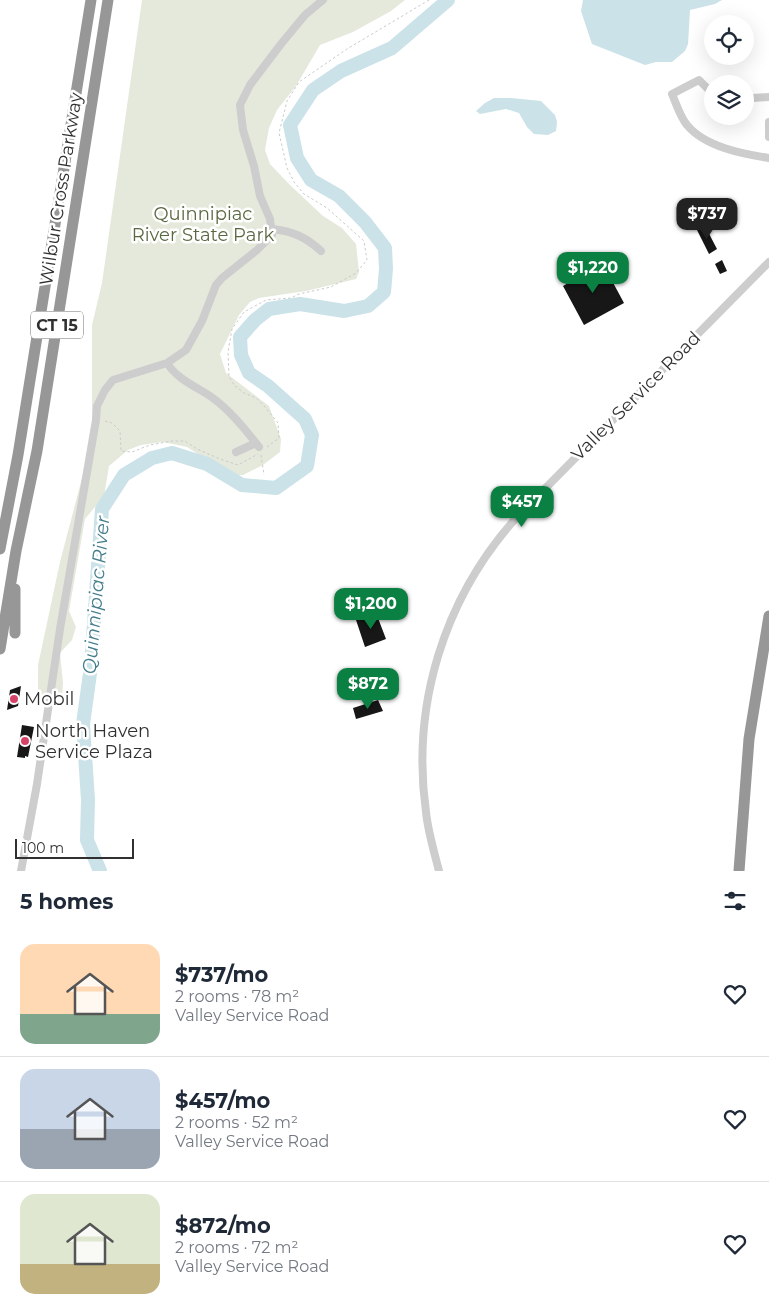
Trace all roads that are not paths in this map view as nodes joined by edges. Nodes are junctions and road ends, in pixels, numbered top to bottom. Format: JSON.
{"nodes":[{"id":1,"x":90,"y":0,"type":"edge"},
{"id":2,"x":108,"y":0,"type":"edge"},
{"id":3,"x":323,"y":0,"type":"edge"},
{"id":4,"x":704,"y":85,"type":"edge"},
{"id":5,"x":769,"y":97,"type":"edge"},
{"id":6,"x":754,"y":98,"type":"edge"},
{"id":7,"x":769,"y":122,"type":"edge"},
{"id":8,"x":769,"y":137,"type":"edge"},
{"id":9,"x":769,"y":158,"type":"edge"},
{"id":10,"x":272,"y":230,"type":"junction"},
{"id":11,"x":321,"y":251,"type":"dead end"},
{"id":12,"x":769,"y":262,"type":"edge"},
{"id":13,"x":167,"y":363,"type":"junction"},
{"id":14,"x":236,"y":452,"type":"dead end"},
{"id":15,"x":0,"y":549,"type":"edge"},
{"id":16,"x":16,"y":551,"type":"junction"},
{"id":17,"x":769,"y":616,"type":"edge"},
{"id":18,"x":15,"y":632,"type":"dead end"},
{"id":19,"x":0,"y":649,"type":"edge"},
{"id":20,"x":21,"y":871,"type":"edge"},
{"id":21,"x":439,"y":871,"type":"edge"},
{"id":22,"x":739,"y":871,"type":"edge"}],
"edges":[{"from":1,"to":15,"type":"highway","name":"Wilbur Cross Parkway","number":"CT 15"},
{"from":2,"to":16,"type":"highway","name":"Wilbur Cross Parkway","number":"CT 15"},
{"from":3,"to":10,"type":"street"},
{"from":4,"to":9,"type":"street"},
{"from":5,"to":6,"type":"street"},
{"from":7,"to":8,"type":"street"},
{"from":10,"to":11,"type":"street"},
{"from":10,"to":13,"type":"street"},
{"from":12,"to":21,"type":"street","name":"Valley Service Road"},
{"from":13,"to":14,"type":"street"},
{"from":13,"to":20,"type":"street"},
{"from":16,"to":18,"type":"highway"},
{"from":16,"to":19,"type":"highway","name":"Wilbur Cross Parkway","number":"CT 15"},
{"from":17,"to":22,"type":"highway"}]}
